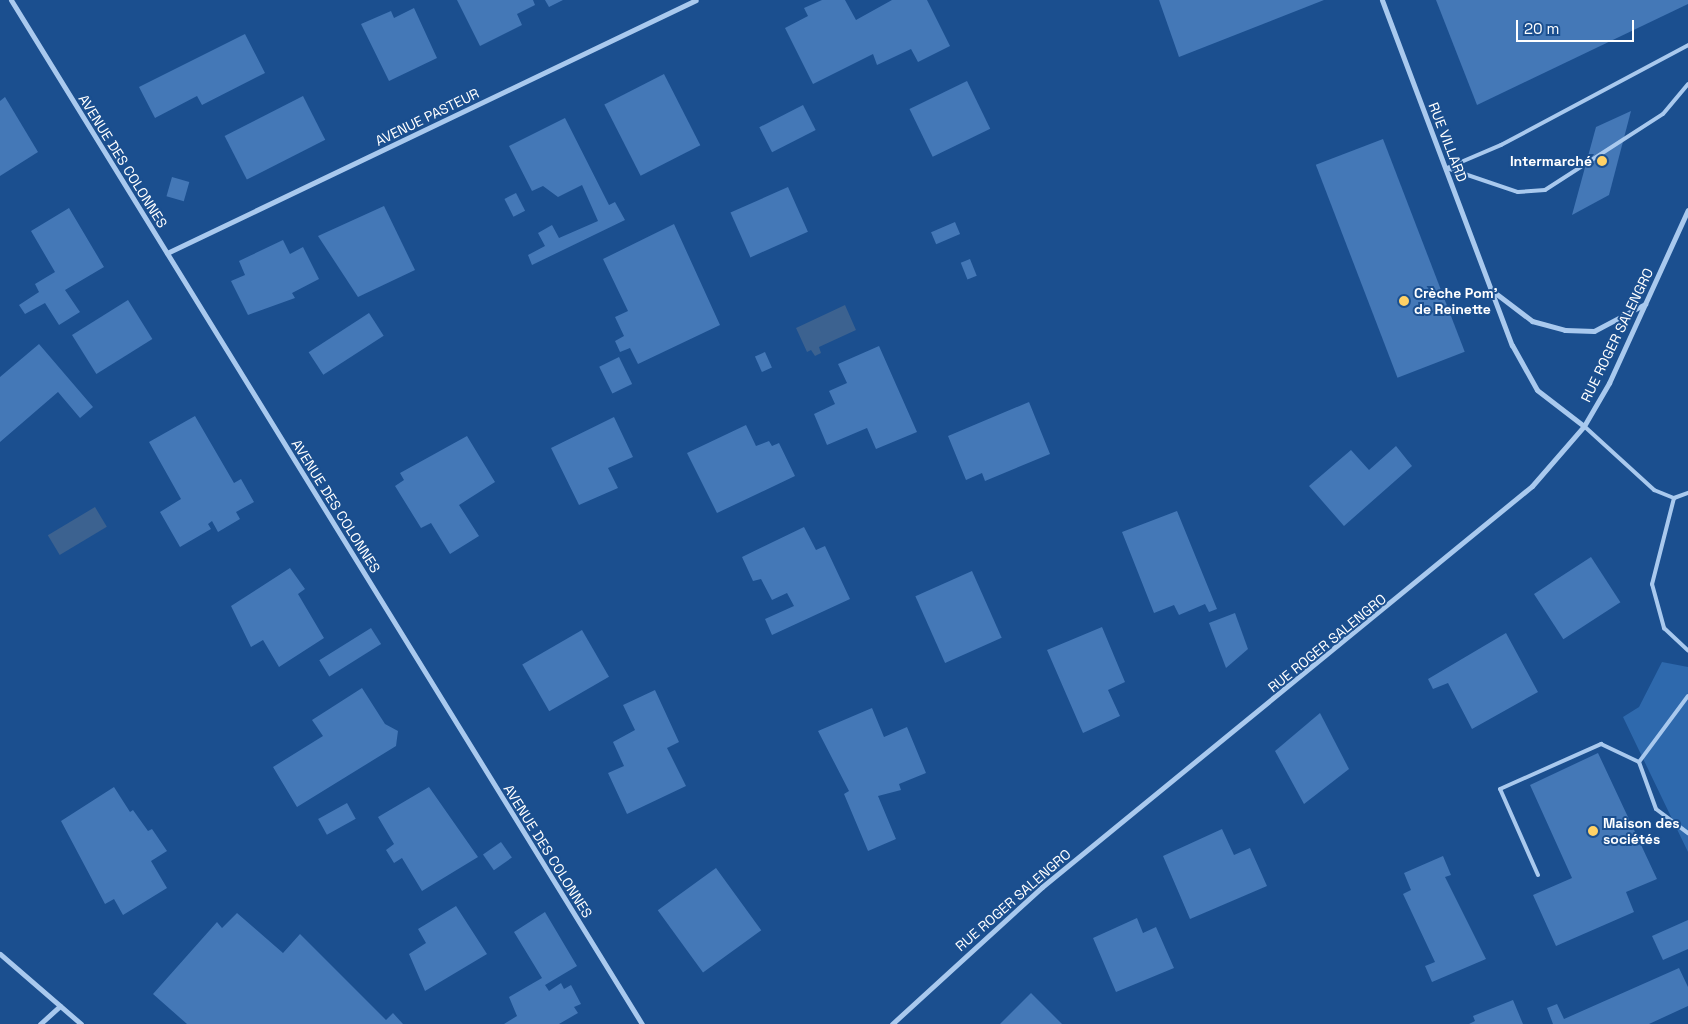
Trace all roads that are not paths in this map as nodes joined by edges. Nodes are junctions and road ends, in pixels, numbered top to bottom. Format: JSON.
{"nodes":[{"id":1,"x":10,"y":0,"type":"edge"},
{"id":2,"x":696,"y":0,"type":"edge"},
{"id":3,"x":1382,"y":0,"type":"edge"},
{"id":4,"x":1688,"y":45,"type":"edge"},
{"id":5,"x":1688,"y":84,"type":"edge"},
{"id":6,"x":1447,"y":168,"type":"junction"},
{"id":7,"x":1688,"y":210,"type":"edge"},
{"id":8,"x":167,"y":253,"type":"junction"},
{"id":9,"x":1494,"y":292,"type":"junction"},
{"id":10,"x":1646,"y":304,"type":"junction"},
{"id":11,"x":1584,"y":426,"type":"junction"},
{"id":12,"x":1688,"y":493,"type":"edge"},
{"id":13,"x":1674,"y":498,"type":"junction"},
{"id":14,"x":1688,"y":650,"type":"edge"},
{"id":15,"x":1688,"y":696,"type":"edge"},
{"id":16,"x":1639,"y":762,"type":"junction"},
{"id":17,"x":1688,"y":833,"type":"edge"},
{"id":18,"x":1538,"y":875,"type":"dead end"},
{"id":19,"x":0,"y":954,"type":"edge"},
{"id":20,"x":60,"y":1006,"type":"junction"},
{"id":21,"x":40,"y":1024,"type":"edge"},
{"id":22,"x":80,"y":1024,"type":"edge"},
{"id":23,"x":642,"y":1024,"type":"edge"},
{"id":24,"x":892,"y":1024,"type":"edge"}],
"edges":[{"from":1,"to":8,"type":"street","name":"AVENUE DES COLONNES"},
{"from":2,"to":8,"type":"street","name":"AVENUE PASTEUR"},
{"from":3,"to":6,"type":"street","name":"RUE VILLARD"},
{"from":4,"to":6,"type":"lane"},
{"from":5,"to":6,"type":"lane"},
{"from":6,"to":9,"type":"street","name":"RUE VILLARD"},
{"from":7,"to":10,"type":"street","name":"RUE ROGER SALENGRO"},
{"from":8,"to":23,"type":"street","name":"AVENUE DES COLONNES"},
{"from":9,"to":10,"type":"street"},
{"from":9,"to":11,"type":"street","name":"RUE VILLARD"},
{"from":10,"to":11,"type":"street","name":"RUE ROGER SALENGRO"},
{"from":11,"to":13,"type":"lane"},
{"from":11,"to":24,"type":"street","name":"RUE ROGER SALENGRO"},
{"from":12,"to":13,"type":"lane"},
{"from":13,"to":14,"type":"lane"},
{"from":15,"to":16,"type":"lane"},
{"from":16,"to":17,"type":"lane"},
{"from":16,"to":18,"type":"lane"},
{"from":19,"to":20,"type":"street"},
{"from":20,"to":21,"type":"street"},
{"from":20,"to":22,"type":"street"}]}
